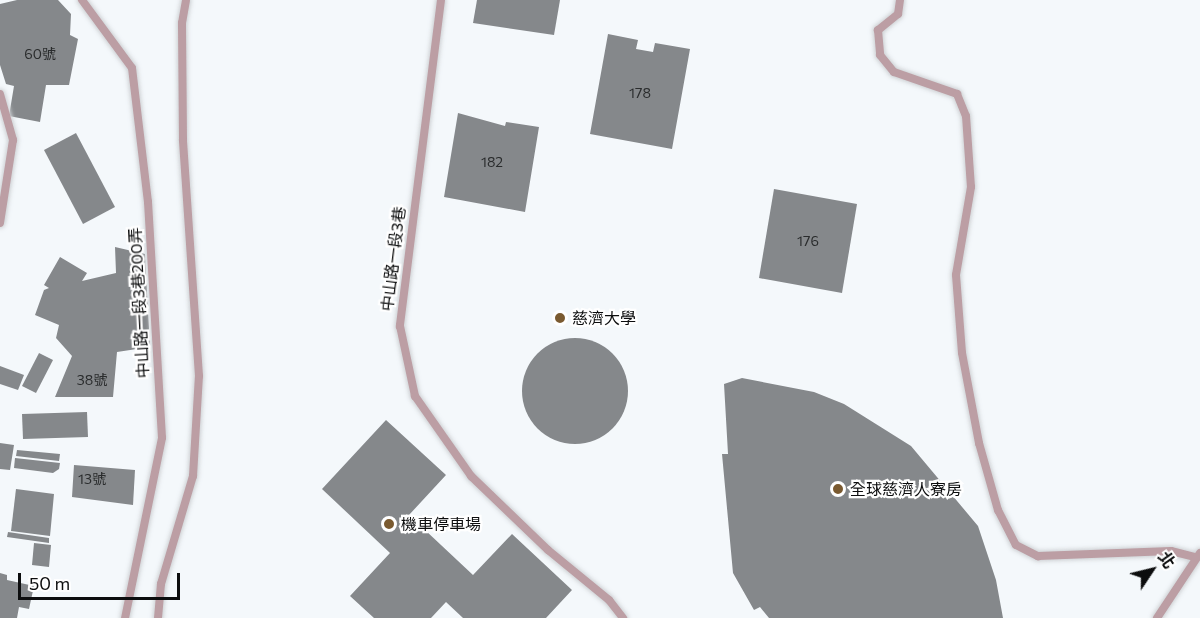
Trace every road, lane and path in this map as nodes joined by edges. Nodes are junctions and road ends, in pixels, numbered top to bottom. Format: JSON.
{"nodes":[{"id":1,"x":82,"y":0,"type":"edge"},
{"id":2,"x":186,"y":0,"type":"edge"},
{"id":3,"x":441,"y":0,"type":"edge"},
{"id":4,"x":900,"y":0,"type":"edge"},
{"id":5,"x":0,"y":94,"type":"edge"},
{"id":6,"x":0,"y":223,"type":"edge"},
{"id":7,"x":1198,"y":555,"type":"edge"},
{"id":8,"x":125,"y":618,"type":"edge"},
{"id":9,"x":158,"y":618,"type":"edge"},
{"id":10,"x":623,"y":618,"type":"edge"},
{"id":11,"x":1156,"y":618,"type":"edge"}],
"edges":[{"from":1,"to":8,"type":"lane","name":"中山路一段3巷200弄"},
{"from":2,"to":9,"type":"lane"},
{"from":3,"to":10,"type":"lane","name":"中山路一段3巷"},
{"from":4,"to":7,"type":"lane"},
{"from":5,"to":6,"type":"lane"},
{"from":7,"to":11,"type":"lane"}]}
